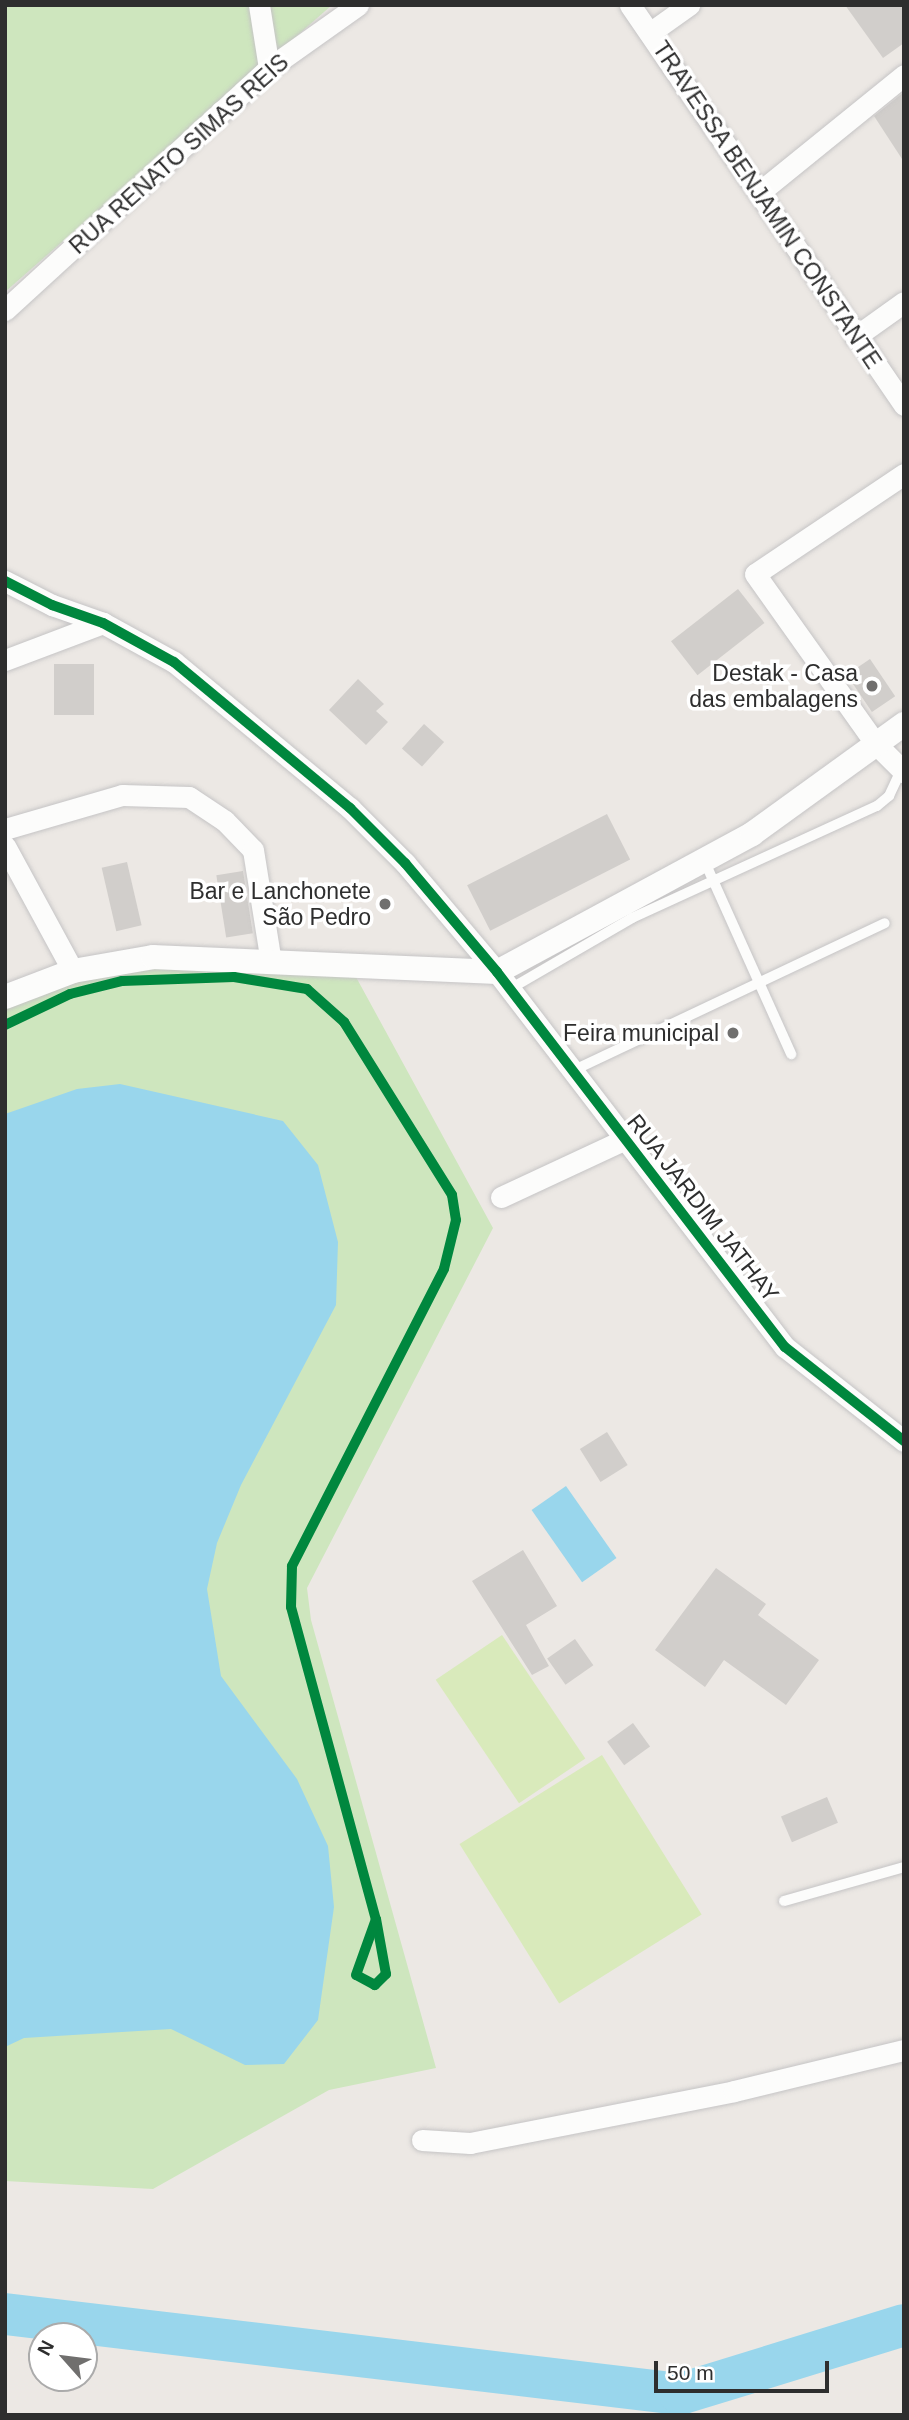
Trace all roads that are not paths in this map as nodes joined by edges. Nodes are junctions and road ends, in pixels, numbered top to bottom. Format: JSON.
{"nodes":[{"id":1,"x":260,"y":5,"type":"edge"},
{"id":2,"x":630,"y":5,"type":"edge"},
{"id":3,"x":689,"y":5,"type":"edge"},
{"id":4,"x":347,"y":7,"type":"edge"},
{"id":5,"x":651,"y":32,"type":"junction"},
{"id":6,"x":269,"y":68,"type":"junction"},
{"id":7,"x":904,"y":75,"type":"edge"},
{"id":8,"x":761,"y":191,"type":"junction"},
{"id":9,"x":904,"y":302,"type":"edge"},
{"id":10,"x":5,"y":310,"type":"edge"},
{"id":11,"x":856,"y":337,"type":"junction"},
{"id":12,"x":904,"y":405,"type":"edge"},
{"id":13,"x":904,"y":474,"type":"edge"},
{"id":14,"x":5,"y":581,"type":"edge"},
{"id":15,"x":103,"y":623,"type":"junction"},
{"id":16,"x":5,"y":660,"type":"edge"},
{"id":17,"x":904,"y":724,"type":"edge"},
{"id":18,"x":876,"y":744,"type":"junction"},
{"id":19,"x":903,"y":771,"type":"edge"},
{"id":20,"x":5,"y":829,"type":"edge"},
{"id":21,"x":5,"y":846,"type":"edge"},
{"id":22,"x":709,"y":869,"type":"junction"},
{"id":23,"x":885,"y":923,"type":"dead end"},
{"id":24,"x":271,"y":963,"type":"junction"},
{"id":25,"x":72,"y":971,"type":"junction"},
{"id":26,"x":503,"y":981,"type":"junction"},
{"id":27,"x":761,"y":983,"type":"junction"},
{"id":28,"x":5,"y":997,"type":"edge"},
{"id":29,"x":791,"y":1054,"type":"dead end"},
{"id":30,"x":570,"y":1072,"type":"junction"},
{"id":31,"x":623,"y":1139,"type":"junction"},
{"id":32,"x":501,"y":1197,"type":"dead end"},
{"id":33,"x":904,"y":1441,"type":"edge"},
{"id":34,"x":904,"y":1867,"type":"edge"},
{"id":35,"x":784,"y":1901,"type":"dead end"},
{"id":36,"x":904,"y":2050,"type":"edge"},
{"id":37,"x":422,"y":2140,"type":"dead end"}],
"edges":[{"from":1,"to":6,"type":"street"},
{"from":2,"to":5,"type":"street","name":"TRAVESSA BENJAMIN CONSTANTE"},
{"from":3,"to":5,"type":"street"},
{"from":4,"to":6,"type":"street","name":"RUA RENATO SIMAS REIS"},
{"from":5,"to":8,"type":"street","name":"TRAVESSA BENJAMIN CONSTANTE"},
{"from":6,"to":10,"type":"street","name":"RUA RENATO SIMAS REIS"},
{"from":7,"to":8,"type":"street"},
{"from":8,"to":11,"type":"street","name":"TRAVESSA BENJAMIN CONSTANTE"},
{"from":9,"to":11,"type":"street"},
{"from":11,"to":12,"type":"street","name":"TRAVESSA BENJAMIN CONSTANTE"},
{"from":13,"to":18,"type":"street"},
{"from":14,"to":15,"type":"street","name":"RUA JARDIM JATHAY"},
{"from":15,"to":16,"type":"street"},
{"from":15,"to":26,"type":"street","name":"RUA JARDIM JATHAY"},
{"from":17,"to":18,"type":"street"},
{"from":18,"to":19,"type":"street"},
{"from":18,"to":22,"type":"street"},
{"from":19,"to":22,"type":"lane"},
{"from":20,"to":24,"type":"street"},
{"from":21,"to":25,"type":"street"},
{"from":22,"to":26,"type":"street"},
{"from":22,"to":27,"type":"lane"},
{"from":23,"to":27,"type":"lane"},
{"from":24,"to":25,"type":"street"},
{"from":24,"to":26,"type":"street"},
{"from":25,"to":28,"type":"street"},
{"from":26,"to":30,"type":"street","name":"RUA JARDIM JATHAY"},
{"from":27,"to":29,"type":"lane"},
{"from":27,"to":30,"type":"lane"},
{"from":30,"to":31,"type":"street","name":"RUA JARDIM JATHAY"},
{"from":31,"to":32,"type":"street"},
{"from":31,"to":33,"type":"street","name":"RUA JARDIM JATHAY"},
{"from":34,"to":35,"type":"lane"},
{"from":36,"to":37,"type":"street"}]}
